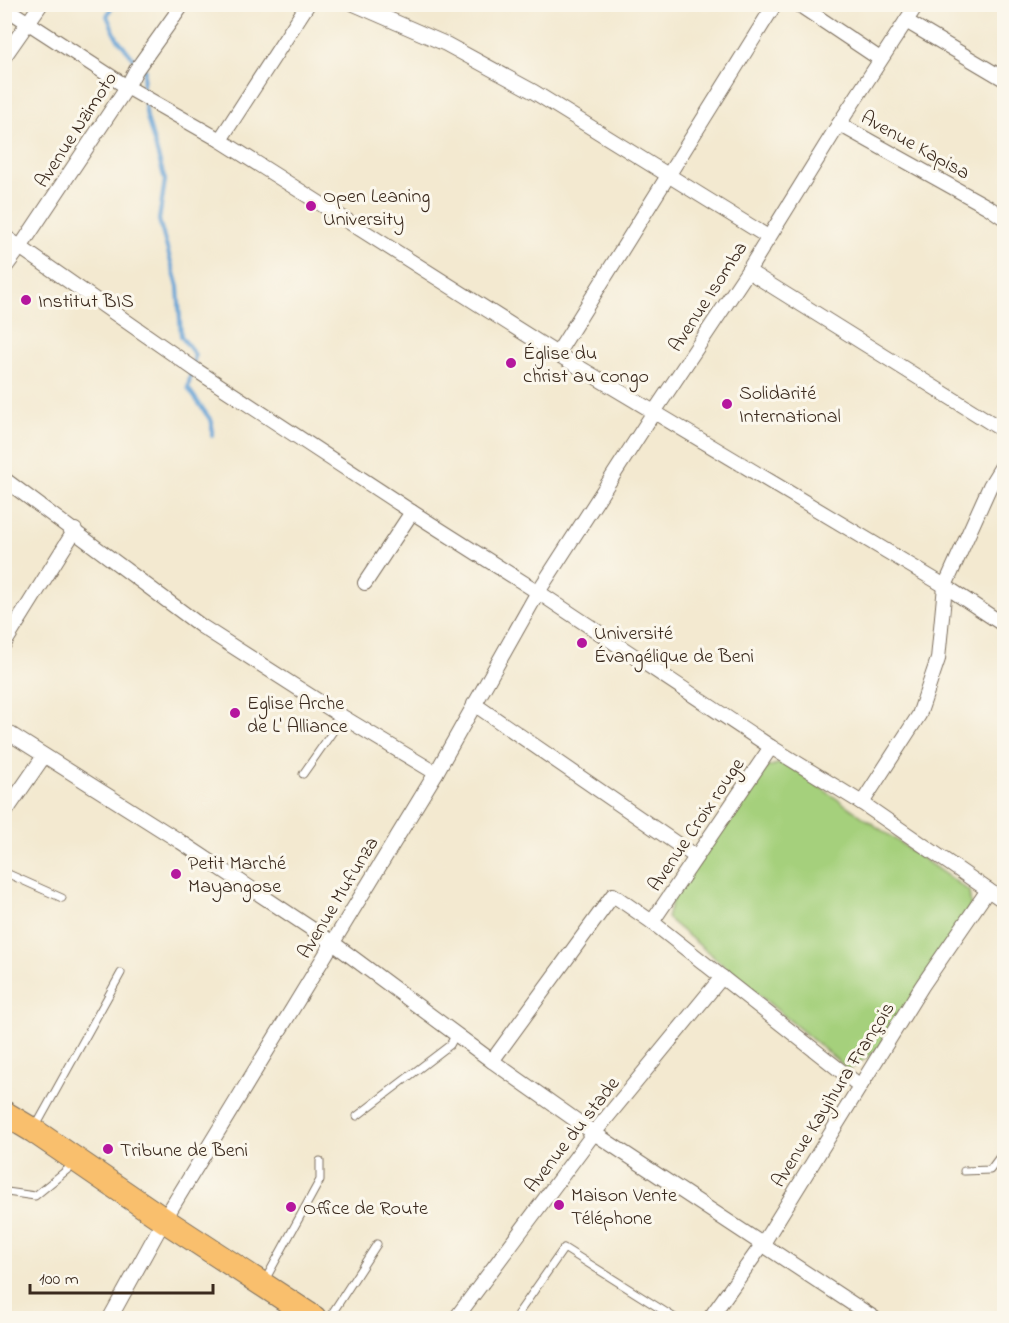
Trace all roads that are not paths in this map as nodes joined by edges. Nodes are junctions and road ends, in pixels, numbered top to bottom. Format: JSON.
{"nodes":[{"id":1,"x":41,"y":4,"type":"edge"},
{"id":2,"x":183,"y":4,"type":"edge"},
{"id":3,"x":308,"y":4,"type":"edge"},
{"id":4,"x":354,"y":4,"type":"edge"},
{"id":5,"x":775,"y":4,"type":"edge"},
{"id":6,"x":798,"y":4,"type":"edge"},
{"id":7,"x":917,"y":4,"type":"edge"},
{"id":8,"x":4,"y":7,"type":"edge"},
{"id":9,"x":906,"y":21,"type":"junction"},
{"id":10,"x":27,"y":22,"type":"junction"},
{"id":11,"x":4,"y":57,"type":"edge"},
{"id":12,"x":880,"y":59,"type":"junction"},
{"id":13,"x":1005,"y":79,"type":"edge"},
{"id":14,"x":127,"y":87,"type":"junction"},
{"id":15,"x":839,"y":124,"type":"junction"},
{"id":16,"x":220,"y":140,"type":"junction"},
{"id":17,"x":668,"y":176,"type":"junction"},
{"id":18,"x":1005,"y":218,"type":"edge"},
{"id":19,"x":4,"y":236,"type":"edge"},
{"id":20,"x":768,"y":237,"type":"junction"},
{"id":21,"x":21,"y":246,"type":"junction"},
{"id":22,"x":4,"y":269,"type":"edge"},
{"id":23,"x":748,"y":271,"type":"junction"},
{"id":24,"x":557,"y":354,"type":"junction"},
{"id":25,"x":654,"y":412,"type":"junction"},
{"id":26,"x":1005,"y":431,"type":"edge"},
{"id":27,"x":1005,"y":463,"type":"edge"},
{"id":28,"x":4,"y":479,"type":"edge"},
{"id":29,"x":412,"y":512,"type":"junction"},
{"id":30,"x":75,"y":530,"type":"junction"},
{"id":31,"x":365,"y":583,"type":"dead end"},
{"id":32,"x":945,"y":586,"type":"junction"},
{"id":33,"x":538,"y":592,"type":"junction"},
{"id":34,"x":1005,"y":625,"type":"edge"},
{"id":35,"x":4,"y":644,"type":"edge"},
{"id":36,"x":474,"y":704,"type":"junction"},
{"id":37,"x":343,"y":717,"type":"junction"},
{"id":38,"x":4,"y":730,"type":"edge"},
{"id":39,"x":771,"y":747,"type":"junction"},
{"id":40,"x":44,"y":756,"type":"junction"},
{"id":41,"x":436,"y":773,"type":"junction"},
{"id":42,"x":303,"y":774,"type":"dead end"},
{"id":43,"x":862,"y":803,"type":"junction"},
{"id":44,"x":4,"y":814,"type":"edge"},
{"id":45,"x":696,"y":857,"type":"junction"},
{"id":46,"x":4,"y":872,"type":"edge"},
{"id":47,"x":988,"y":890,"type":"junction"},
{"id":48,"x":62,"y":897,"type":"dead end"},
{"id":49,"x":1005,"y":901,"type":"edge"},
{"id":50,"x":652,"y":922,"type":"junction"},
{"id":51,"x":333,"y":943,"type":"junction"},
{"id":52,"x":122,"y":973,"type":"dead end"},
{"id":53,"x":722,"y":977,"type":"junction"},
{"id":54,"x":456,"y":1034,"type":"junction"},
{"id":55,"x":492,"y":1061,"type":"junction"},
{"id":56,"x":860,"y":1086,"type":"junction"},
{"id":57,"x":4,"y":1113,"type":"edge"},
{"id":58,"x":357,"y":1116,"type":"dead end"},
{"id":59,"x":34,"y":1131,"type":"junction"},
{"id":60,"x":594,"y":1133,"type":"junction"},
{"id":61,"x":1005,"y":1151,"type":"edge"},
{"id":62,"x":77,"y":1161,"type":"junction"},
{"id":63,"x":320,"y":1161,"type":"dead end"},
{"id":64,"x":963,"y":1171,"type":"dead end"},
{"id":65,"x":4,"y":1194,"type":"edge"},
{"id":66,"x":164,"y":1220,"type":"junction"},
{"id":67,"x":377,"y":1244,"type":"dead end"},
{"id":68,"x":762,"y":1245,"type":"junction"},
{"id":69,"x":263,"y":1284,"type":"junction"},
{"id":70,"x":301,"y":1315,"type":"edge"},
{"id":71,"x":865,"y":1316,"type":"edge"},
{"id":72,"x":110,"y":1318,"type":"edge"},
{"id":73,"x":329,"y":1318,"type":"edge"},
{"id":74,"x":456,"y":1318,"type":"edge"},
{"id":75,"x":515,"y":1318,"type":"edge"},
{"id":76,"x":675,"y":1318,"type":"edge"},
{"id":77,"x":710,"y":1318,"type":"edge"}],
"edges":[{"from":1,"to":10,"type":"street"},
{"from":2,"to":14,"type":"street","name":"Avenue Nzimoto"},
{"from":3,"to":16,"type":"street"},
{"from":4,"to":17,"type":"street"},
{"from":5,"to":17,"type":"street"},
{"from":6,"to":12,"type":"street"},
{"from":7,"to":9,"type":"street","name":"Avenue Isomba"},
{"from":8,"to":10,"type":"street"},
{"from":9,"to":12,"type":"street","name":"Avenue Isomba"},
{"from":9,"to":13,"type":"street"},
{"from":10,"to":11,"type":"street"},
{"from":10,"to":14,"type":"street"},
{"from":12,"to":15,"type":"street","name":"Avenue Isomba"},
{"from":14,"to":16,"type":"street"},
{"from":14,"to":21,"type":"street","name":"Avenue Nzimoto"},
{"from":15,"to":18,"type":"street","name":"Avenue Kapisa"},
{"from":15,"to":20,"type":"street","name":"Avenue Isomba"},
{"from":16,"to":24,"type":"street"},
{"from":17,"to":20,"type":"street"},
{"from":17,"to":24,"type":"street"},
{"from":19,"to":21,"type":"street"},
{"from":20,"to":23,"type":"street","name":"Avenue Isomba"},
{"from":21,"to":22,"type":"street","name":"Avenue Nzimoto"},
{"from":21,"to":29,"type":"street"},
{"from":23,"to":25,"type":"street","name":"Avenue Isomba"},
{"from":23,"to":26,"type":"street"},
{"from":24,"to":25,"type":"street"},
{"from":25,"to":32,"type":"street"},
{"from":25,"to":33,"type":"street","name":"Avenue Isomba"},
{"from":27,"to":32,"type":"street"},
{"from":28,"to":30,"type":"street"},
{"from":29,"to":31,"type":"street"},
{"from":29,"to":33,"type":"street"},
{"from":30,"to":35,"type":"street"},
{"from":30,"to":37,"type":"street"},
{"from":32,"to":34,"type":"street"},
{"from":32,"to":43,"type":"street"},
{"from":33,"to":36,"type":"street","name":"Avenue Mufunza"},
{"from":33,"to":39,"type":"street"},
{"from":36,"to":41,"type":"street","name":"Avenue Mufunza"},
{"from":36,"to":45,"type":"street"},
{"from":37,"to":41,"type":"street"},
{"from":37,"to":42,"type":"lane"},
{"from":38,"to":40,"type":"street"},
{"from":39,"to":43,"type":"street"},
{"from":39,"to":45,"type":"street","name":"Avenue Croix rouge"},
{"from":40,"to":44,"type":"street"},
{"from":40,"to":51,"type":"street"},
{"from":41,"to":51,"type":"street","name":"Avenue Mufunza"},
{"from":43,"to":47,"type":"street"},
{"from":45,"to":50,"type":"street","name":"Avenue Croix rouge"},
{"from":46,"to":48,"type":"lane"},
{"from":47,"to":49,"type":"street"},
{"from":47,"to":56,"type":"street","name":"Avenue Kayihura François"},
{"from":50,"to":53,"type":"street"},
{"from":50,"to":55,"type":"street"},
{"from":51,"to":54,"type":"street"},
{"from":51,"to":66,"type":"street","name":"Avenue Mufunza"},
{"from":52,"to":59,"type":"lane"},
{"from":53,"to":56,"type":"street"},
{"from":53,"to":60,"type":"street","name":"Avenue du stade"},
{"from":54,"to":55,"type":"street"},
{"from":54,"to":58,"type":"lane"},
{"from":55,"to":60,"type":"street"},
{"from":56,"to":68,"type":"street","name":"Avenue Kayihura François"},
{"from":57,"to":59,"type":"highway"},
{"from":59,"to":62,"type":"highway"},
{"from":60,"to":68,"type":"street"},
{"from":60,"to":74,"type":"street","name":"Avenue du stade"},
{"from":61,"to":64,"type":"lane"},
{"from":62,"to":65,"type":"lane"},
{"from":62,"to":66,"type":"highway"},
{"from":63,"to":69,"type":"lane"},
{"from":66,"to":69,"type":"highway"},
{"from":66,"to":72,"type":"street","name":"Avenue Mufunza"},
{"from":67,"to":73,"type":"lane"},
{"from":68,"to":71,"type":"street"},
{"from":68,"to":77,"type":"street","name":"Avenue Kayihura François"},
{"from":69,"to":70,"type":"highway"},
{"from":75,"to":76,"type":"lane"}]}
